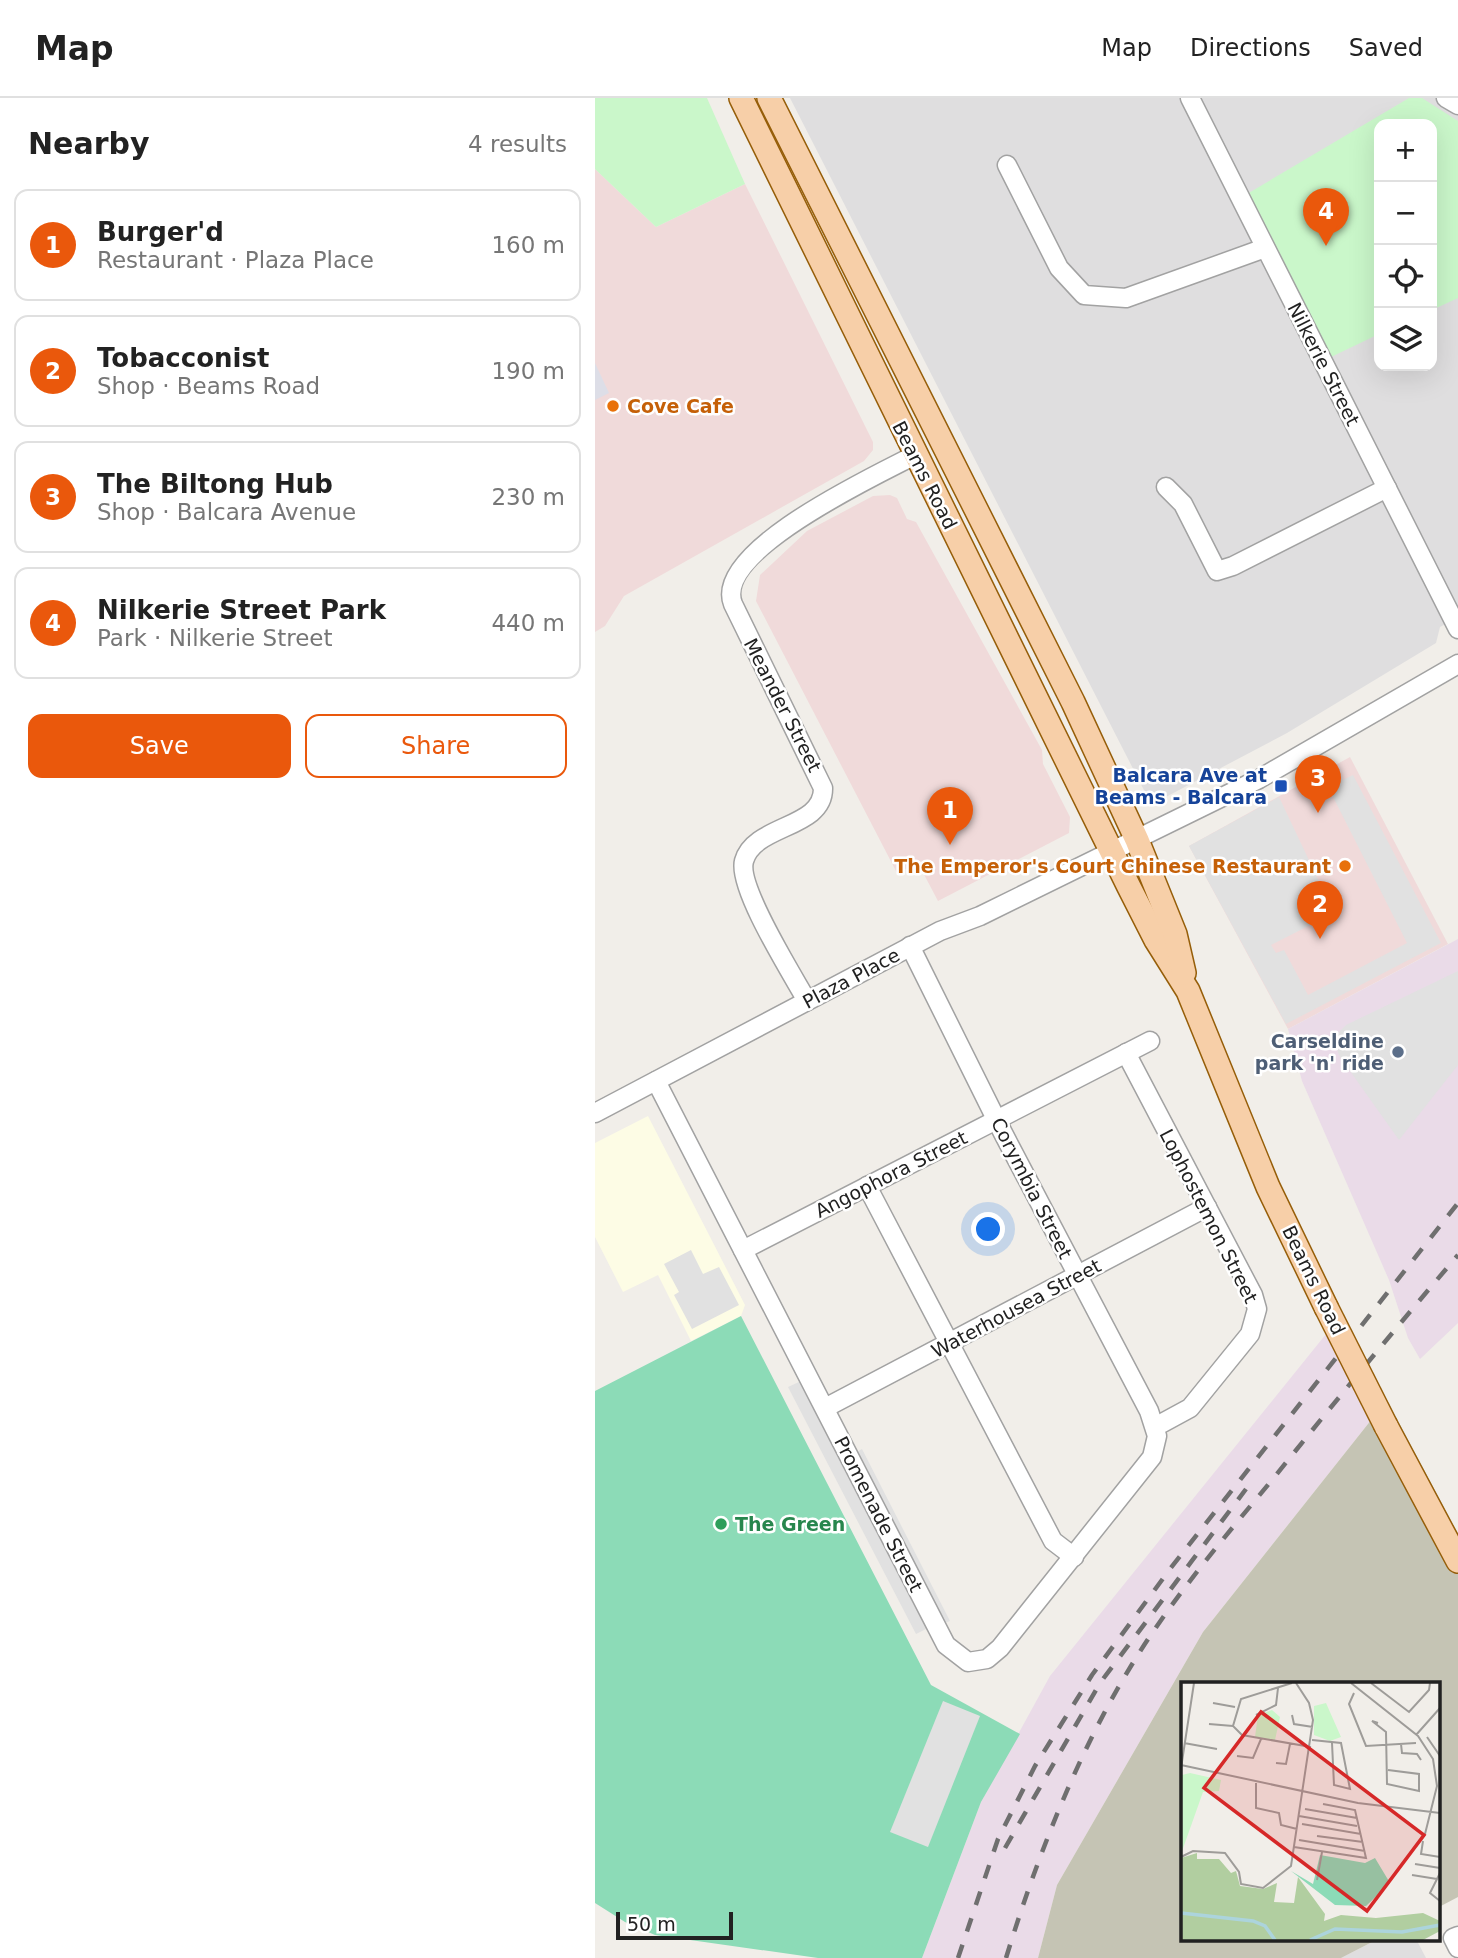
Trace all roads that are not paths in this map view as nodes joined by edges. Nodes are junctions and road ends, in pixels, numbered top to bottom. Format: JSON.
{"nodes":[{"id":1,"x":741,"y":98,"type":"edge"},
{"id":2,"x":769,"y":98,"type":"edge"},
{"id":3,"x":1191,"y":98,"type":"edge"},
{"id":4,"x":1446,"y":98,"type":"edge"},
{"id":5,"x":1458,"y":105,"type":"edge"},
{"id":6,"x":1007,"y":165,"type":"dead end"},
{"id":7,"x":1265,"y":248,"type":"junction"},
{"id":8,"x":915,"y":455,"type":"junction"},
{"id":9,"x":1166,"y":487,"type":"dead end"},
{"id":10,"x":1387,"y":488,"type":"junction"},
{"id":11,"x":1458,"y":629,"type":"edge"},
{"id":12,"x":1458,"y":664,"type":"edge"},
{"id":13,"x":1137,"y":840,"type":"junction"},
{"id":14,"x":1112,"y":851,"type":"junction"},
{"id":15,"x":910,"y":946,"type":"junction"},
{"id":16,"x":1188,"y":990,"type":"junction"},
{"id":17,"x":807,"y":1001,"type":"junction"},
{"id":18,"x":1150,"y":1041,"type":"dead end"},
{"id":19,"x":1126,"y":1054,"type":"junction"},
{"id":20,"x":656,"y":1081,"type":"junction"},
{"id":21,"x":595,"y":1113,"type":"edge"},
{"id":22,"x":996,"y":1120,"type":"junction"},
{"id":23,"x":867,"y":1186,"type":"junction"},
{"id":24,"x":1207,"y":1208,"type":"junction"},
{"id":25,"x":743,"y":1250,"type":"junction"},
{"id":26,"x":1077,"y":1276,"type":"junction"},
{"id":27,"x":948,"y":1343,"type":"junction"},
{"id":28,"x":825,"y":1408,"type":"junction"},
{"id":29,"x":1155,"y":1427,"type":"junction"},
{"id":30,"x":1074,"y":1557,"type":"junction"},
{"id":31,"x":1458,"y":1561,"type":"edge"},
{"id":32,"x":1458,"y":1936,"type":"edge"},
{"id":33,"x":1458,"y":1948,"type":"edge"}],
"edges":[{"from":1,"to":8,"type":"main road","name":"Beams Road"},
{"from":2,"to":13,"type":"main road","name":"Beams Road"},
{"from":3,"to":7,"type":"street","name":"Nilkerie Street"},
{"from":4,"to":5,"type":"street"},
{"from":6,"to":7,"type":"street"},
{"from":7,"to":10,"type":"street","name":"Nilkerie Street"},
{"from":8,"to":14,"type":"main road","name":"Beams Road"},
{"from":8,"to":17,"type":"street","name":"Meander Street"},
{"from":9,"to":10,"type":"street"},
{"from":10,"to":11,"type":"street","name":"Nilkerie Street"},
{"from":12,"to":13,"type":"street"},
{"from":13,"to":14,"type":"street"},
{"from":13,"to":16,"type":"main road","name":"Beams Road"},
{"from":14,"to":15,"type":"street","name":"Plaza Place"},
{"from":14,"to":16,"type":"main road","name":"Beams Road"},
{"from":15,"to":17,"type":"street","name":"Plaza Place"},
{"from":15,"to":22,"type":"street","name":"Corymbia Street"},
{"from":16,"to":31,"type":"main road","name":"Beams Road","bridge":true},
{"from":17,"to":20,"type":"street","name":"Plaza Place"},
{"from":18,"to":19,"type":"street","name":"Angophora Street"},
{"from":19,"to":22,"type":"street","name":"Angophora Street"},
{"from":19,"to":24,"type":"street","name":"Lophostemon Street"},
{"from":20,"to":21,"type":"street","name":"Plaza Place"},
{"from":20,"to":25,"type":"street","name":"Promenade Street"},
{"from":22,"to":23,"type":"street","name":"Angophora Street"},
{"from":22,"to":26,"type":"street","name":"Corymbia Street"},
{"from":23,"to":25,"type":"street","name":"Angophora Street"},
{"from":23,"to":27,"type":"street"},
{"from":24,"to":26,"type":"street","name":"Waterhousea Street"},
{"from":24,"to":29,"type":"street","name":"Lophostemon Street"},
{"from":25,"to":28,"type":"street","name":"Promenade Street"},
{"from":26,"to":27,"type":"street","name":"Waterhousea Street"},
{"from":26,"to":29,"type":"street","name":"Corymbia Street"},
{"from":27,"to":28,"type":"street","name":"Waterhousea Street"},
{"from":27,"to":30,"type":"street"},
{"from":28,"to":30,"type":"street","name":"Promenade Street"},
{"from":29,"to":30,"type":"street","name":"Promenade Street"},
{"from":32,"to":33,"type":"street"}]}
